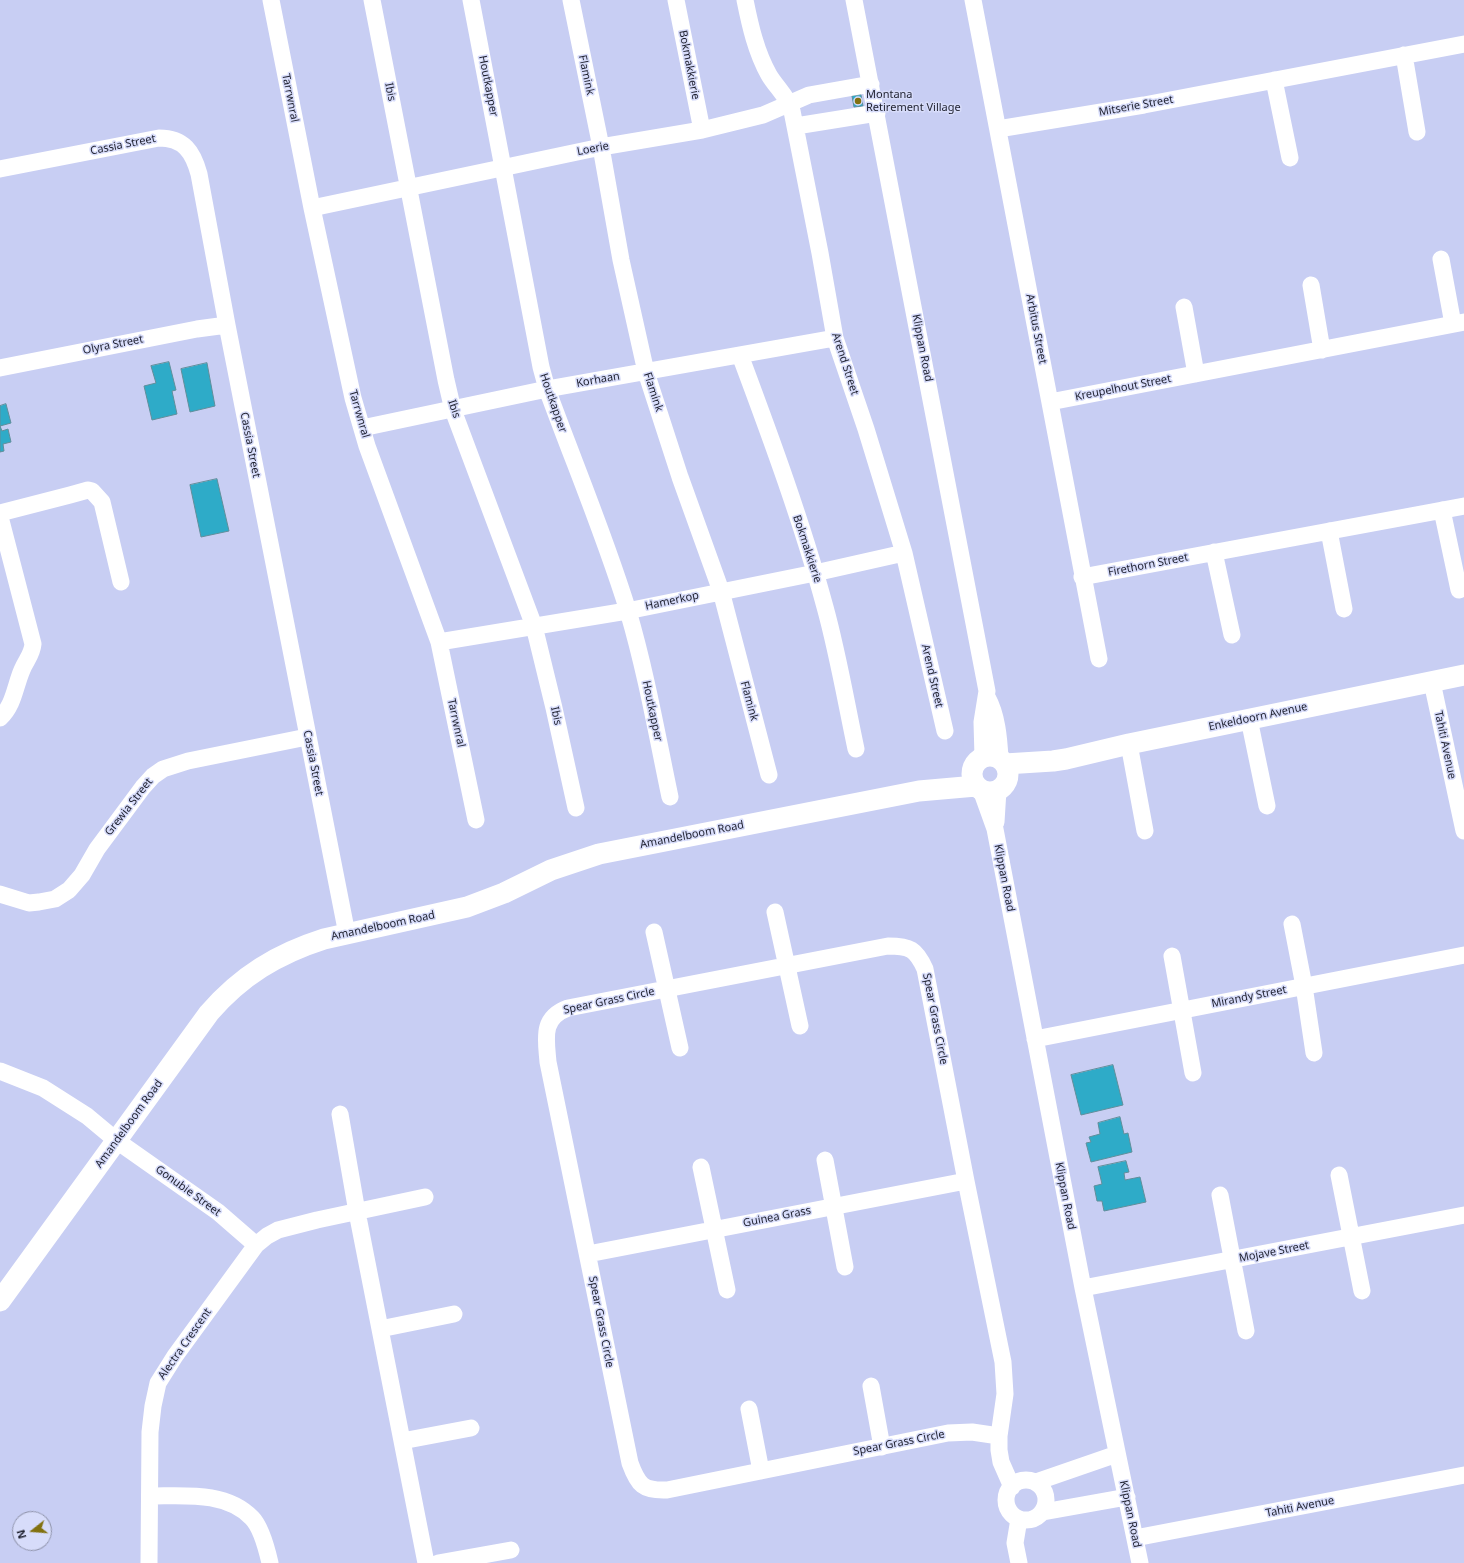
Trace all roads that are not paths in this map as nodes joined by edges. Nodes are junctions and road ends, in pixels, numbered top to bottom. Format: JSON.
{"nodes":[{"id":1,"x":271,"y":0,"type":"edge"},
{"id":2,"x":372,"y":0,"type":"edge"},
{"id":3,"x":471,"y":0,"type":"edge"},
{"id":4,"x":571,"y":0,"type":"edge"},
{"id":5,"x":676,"y":0,"type":"edge"},
{"id":6,"x":745,"y":0,"type":"edge"},
{"id":7,"x":854,"y":0,"type":"edge"},
{"id":8,"x":973,"y":0,"type":"edge"},
{"id":9,"x":1464,"y":44,"type":"edge"},
{"id":10,"x":1404,"y":55,"type":"junction"},
{"id":11,"x":1274,"y":80,"type":"junction"},
{"id":12,"x":871,"y":84,"type":"junction"},
{"id":13,"x":790,"y":104,"type":"junction"},
{"id":14,"x":877,"y":114,"type":"junction"},
{"id":15,"x":796,"y":126,"type":"junction"},
{"id":16,"x":998,"y":129,"type":"junction"},
{"id":17,"x":702,"y":130,"type":"junction"},
{"id":18,"x":1417,"y":132,"type":"dead end"},
{"id":19,"x":601,"y":148,"type":"junction"},
{"id":20,"x":1290,"y":158,"type":"dead end"},
{"id":21,"x":504,"y":167,"type":"junction"},
{"id":22,"x":0,"y":169,"type":"edge"},
{"id":23,"x":409,"y":186,"type":"junction"},
{"id":24,"x":312,"y":208,"type":"junction"},
{"id":25,"x":1441,"y":259,"type":"dead end"},
{"id":26,"x":1311,"y":285,"type":"dead end"},
{"id":27,"x":1184,"y":307,"type":"dead end"},
{"id":28,"x":1459,"y":323,"type":"edge"},
{"id":29,"x":227,"y":325,"type":"junction"},
{"id":30,"x":835,"y":338,"type":"junction"},
{"id":31,"x":1322,"y":350,"type":"junction"},
{"id":32,"x":740,"y":355,"type":"junction"},
{"id":33,"x":0,"y":368,"type":"edge"},
{"id":34,"x":646,"y":372,"type":"junction"},
{"id":35,"x":1196,"y":374,"type":"junction"},
{"id":36,"x":547,"y":389,"type":"junction"},
{"id":37,"x":1050,"y":402,"type":"junction"},
{"id":38,"x":454,"y":410,"type":"junction"},
{"id":39,"x":362,"y":428,"type":"junction"},
{"id":40,"x":1464,"y":506,"type":"edge"},
{"id":41,"x":1442,"y":510,"type":"junction"},
{"id":42,"x":0,"y":513,"type":"edge"},
{"id":43,"x":0,"y":517,"type":"edge"},
{"id":44,"x":1329,"y":531,"type":"junction"},
{"id":45,"x":904,"y":552,"type":"junction"},
{"id":46,"x":1214,"y":552,"type":"junction"},
{"id":47,"x":815,"y":573,"type":"junction"},
{"id":48,"x":1082,"y":577,"type":"junction"},
{"id":49,"x":121,"y":582,"type":"dead end"},
{"id":50,"x":1458,"y":590,"type":"dead end"},
{"id":51,"x":721,"y":591,"type":"junction"},
{"id":52,"x":1344,"y":608,"type":"dead end"},
{"id":53,"x":627,"y":611,"type":"junction"},
{"id":54,"x":534,"y":626,"type":"junction"},
{"id":55,"x":1232,"y":635,"type":"dead end"},
{"id":56,"x":439,"y":642,"type":"junction"},
{"id":57,"x":1099,"y":659,"type":"dead end"},
{"id":58,"x":1464,"y":675,"type":"edge"},
{"id":59,"x":1432,"y":682,"type":"junction"},
{"id":60,"x":0,"y":718,"type":"edge"},
{"id":61,"x":1249,"y":719,"type":"junction"},
{"id":62,"x":945,"y":731,"type":"dead end"},
{"id":63,"x":307,"y":737,"type":"junction"},
{"id":64,"x":1129,"y":744,"type":"junction"},
{"id":65,"x":856,"y":749,"type":"dead end"},
{"id":66,"x":990,"y":774,"type":"junction"},
{"id":67,"x":769,"y":775,"type":"dead end"},
{"id":68,"x":670,"y":797,"type":"dead end"},
{"id":69,"x":1267,"y":806,"type":"dead end"},
{"id":70,"x":576,"y":808,"type":"dead end"},
{"id":71,"x":476,"y":820,"type":"dead end"},
{"id":72,"x":1145,"y":831,"type":"dead end"},
{"id":73,"x":1464,"y":831,"type":"edge"},
{"id":74,"x":0,"y":894,"type":"edge"},
{"id":75,"x":775,"y":912,"type":"dead end"},
{"id":76,"x":1292,"y":924,"type":"dead end"},
{"id":77,"x":654,"y":932,"type":"dead end"},
{"id":78,"x":347,"y":934,"type":"junction"},
{"id":79,"x":1464,"y":955,"type":"edge"},
{"id":80,"x":1172,"y":956,"type":"dead end"},
{"id":81,"x":786,"y":966,"type":"junction"},
{"id":82,"x":1304,"y":986,"type":"junction"},
{"id":83,"x":666,"y":988,"type":"junction"},
{"id":84,"x":1182,"y":1010,"type":"junction"},
{"id":85,"x":800,"y":1026,"type":"dead end"},
{"id":86,"x":1035,"y":1039,"type":"junction"},
{"id":87,"x":680,"y":1048,"type":"dead end"},
{"id":88,"x":1314,"y":1053,"type":"dead end"},
{"id":89,"x":0,"y":1071,"type":"edge"},
{"id":90,"x":1193,"y":1073,"type":"dead end"},
{"id":91,"x":340,"y":1114,"type":"dead end"},
{"id":92,"x":117,"y":1141,"type":"junction"},
{"id":93,"x":825,"y":1160,"type":"dead end"},
{"id":94,"x":701,"y":1167,"type":"dead end"},
{"id":95,"x":1339,"y":1175,"type":"dead end"},
{"id":96,"x":966,"y":1181,"type":"junction"},
{"id":97,"x":1220,"y":1195,"type":"dead end"},
{"id":98,"x":425,"y":1197,"type":"dead end"},
{"id":99,"x":833,"y":1207,"type":"junction"},
{"id":100,"x":357,"y":1212,"type":"junction"},
{"id":101,"x":1464,"y":1215,"type":"edge"},
{"id":102,"x":715,"y":1229,"type":"junction"},
{"id":103,"x":1352,"y":1237,"type":"junction"},
{"id":104,"x":256,"y":1245,"type":"junction"},
{"id":105,"x":588,"y":1254,"type":"junction"},
{"id":106,"x":1232,"y":1260,"type":"junction"},
{"id":107,"x":845,"y":1267,"type":"dead end"},
{"id":108,"x":1083,"y":1288,"type":"junction"},
{"id":109,"x":727,"y":1290,"type":"dead end"},
{"id":110,"x":1362,"y":1291,"type":"dead end"},
{"id":111,"x":0,"y":1301,"type":"edge"},
{"id":112,"x":454,"y":1314,"type":"dead end"},
{"id":113,"x":380,"y":1329,"type":"junction"},
{"id":114,"x":1246,"y":1331,"type":"dead end"},
{"id":115,"x":871,"y":1386,"type":"dead end"},
{"id":116,"x":749,"y":1408,"type":"dead end"},
{"id":117,"x":471,"y":1428,"type":"dead end"},
{"id":118,"x":998,"y":1436,"type":"junction"},
{"id":119,"x":402,"y":1441,"type":"junction"},
{"id":120,"x":882,"y":1447,"type":"junction"},
{"id":121,"x":1117,"y":1454,"type":"junction"},
{"id":122,"x":761,"y":1471,"type":"junction"},
{"id":123,"x":1464,"y":1475,"type":"edge"},
{"id":124,"x":1036,"y":1482,"type":"junction"},
{"id":125,"x":1012,"y":1487,"type":"junction"},
{"id":126,"x":150,"y":1496,"type":"junction"},
{"id":127,"x":1127,"y":1498,"type":"junction"},
{"id":128,"x":1043,"y":1512,"type":"junction"},
{"id":129,"x":1019,"y":1519,"type":"junction"},
{"id":130,"x":1135,"y":1538,"type":"junction"},
{"id":131,"x":511,"y":1550,"type":"dead end"},
{"id":132,"x":1018,"y":1562,"type":"edge"},
{"id":133,"x":149,"y":1563,"type":"edge"},
{"id":134,"x":270,"y":1563,"type":"edge"},
{"id":135,"x":426,"y":1563,"type":"edge"},
{"id":136,"x":438,"y":1563,"type":"edge"},
{"id":137,"x":1140,"y":1563,"type":"edge"}],
"edges":[{"from":1,"to":24,"type":"street","name":"Tarrwnral"},
{"from":2,"to":23,"type":"street","name":"Ibis"},
{"from":3,"to":21,"type":"street","name":"Houtkapper"},
{"from":4,"to":19,"type":"street","name":"Flamink"},
{"from":5,"to":17,"type":"street","name":"Bokmakkierie"},
{"from":6,"to":13,"type":"street","name":"Arend Street"},
{"from":7,"to":12,"type":"street","name":"Klippan Road"},
{"from":8,"to":16,"type":"street","name":"Arbitus Street"},
{"from":9,"to":10,"type":"street","name":"Mitserie Street"},
{"from":10,"to":11,"type":"street","name":"Mitserie Street"},
{"from":10,"to":18,"type":"street"},
{"from":11,"to":16,"type":"street","name":"Mitserie Street"},
{"from":11,"to":20,"type":"street"},
{"from":12,"to":13,"type":"street","name":"Loerie"},
{"from":12,"to":14,"type":"street","name":"Klippan Road"},
{"from":13,"to":15,"type":"street","name":"Arend Street"},
{"from":13,"to":17,"type":"street","name":"Loerie"},
{"from":14,"to":15,"type":"street"},
{"from":14,"to":66,"type":"street","name":"Klippan Road"},
{"from":15,"to":30,"type":"street","name":"Arend Street"},
{"from":16,"to":37,"type":"street","name":"Arbitus Street"},
{"from":17,"to":19,"type":"street","name":"Loerie"},
{"from":19,"to":21,"type":"street","name":"Loerie"},
{"from":19,"to":34,"type":"street","name":"Flamink"},
{"from":21,"to":23,"type":"street","name":"Loerie"},
{"from":21,"to":36,"type":"street","name":"Houtkapper"},
{"from":22,"to":29,"type":"street","name":"Cassia Street"},
{"from":23,"to":24,"type":"street","name":"Loerie"},
{"from":23,"to":38,"type":"street","name":"Ibis"},
{"from":24,"to":39,"type":"street","name":"Tarrwnral"},
{"from":25,"to":28,"type":"street","name":"Kreupelhout Street"},
{"from":26,"to":31,"type":"street"},
{"from":27,"to":35,"type":"street"},
{"from":28,"to":31,"type":"street","name":"Kreupelhout Street"},
{"from":29,"to":33,"type":"street","name":"Olyra Street"},
{"from":29,"to":63,"type":"street","name":"Cassia Street"},
{"from":30,"to":32,"type":"street","name":"Korhaan"},
{"from":30,"to":45,"type":"street","name":"Arend Street"},
{"from":31,"to":35,"type":"street","name":"Kreupelhout Street"},
{"from":32,"to":34,"type":"street","name":"Korhaan"},
{"from":32,"to":47,"type":"street","name":"Bokmakkierie"},
{"from":34,"to":36,"type":"street","name":"Korhaan"},
{"from":34,"to":51,"type":"street","name":"Flamink"},
{"from":35,"to":37,"type":"street","name":"Kreupelhout Street"},
{"from":36,"to":38,"type":"street","name":"Korhaan"},
{"from":36,"to":53,"type":"street","name":"Houtkapper"},
{"from":37,"to":48,"type":"street","name":"Arbitus Street"},
{"from":38,"to":39,"type":"street","name":"Korhaan"},
{"from":38,"to":54,"type":"street","name":"Ibis"},
{"from":39,"to":56,"type":"street","name":"Tarrwnral"},
{"from":40,"to":41,"type":"street","name":"Firethorn Street"},
{"from":41,"to":44,"type":"street","name":"Firethorn Street"},
{"from":41,"to":50,"type":"street"},
{"from":42,"to":49,"type":"street"},
{"from":43,"to":60,"type":"street"},
{"from":44,"to":46,"type":"street","name":"Firethorn Street"},
{"from":44,"to":52,"type":"street"},
{"from":45,"to":47,"type":"street","name":"Hamerkop"},
{"from":45,"to":62,"type":"street","name":"Arend Street"},
{"from":46,"to":48,"type":"street","name":"Firethorn Street"},
{"from":46,"to":55,"type":"street"},
{"from":47,"to":51,"type":"street","name":"Hamerkop"},
{"from":47,"to":65,"type":"street","name":"Bokmakkierie"},
{"from":48,"to":57,"type":"street","name":"Arbitus Street"},
{"from":51,"to":53,"type":"street","name":"Hamerkop"},
{"from":51,"to":67,"type":"street","name":"Flamink"},
{"from":53,"to":54,"type":"street","name":"Hamerkop"},
{"from":53,"to":68,"type":"street","name":"Houtkapper"},
{"from":54,"to":56,"type":"street","name":"Hamerkop"},
{"from":54,"to":70,"type":"street","name":"Ibis"},
{"from":56,"to":71,"type":"street","name":"Tarrwnral"},
{"from":58,"to":59,"type":"street","name":"Enkeldoorn Avenue"},
{"from":59,"to":61,"type":"street","name":"Enkeldoorn Avenue"},
{"from":59,"to":73,"type":"street","name":"Tahiti Avenue"},
{"from":61,"to":64,"type":"street","name":"Enkeldoorn Avenue"},
{"from":61,"to":69,"type":"street"},
{"from":63,"to":74,"type":"street","name":"Grewia Street"},
{"from":63,"to":78,"type":"street","name":"Cassia Street"},
{"from":64,"to":66,"type":"street","name":"Enkeldoorn Avenue"},
{"from":64,"to":72,"type":"street"},
{"from":66,"to":78,"type":"street","name":"Amandelboom Road"},
{"from":66,"to":86,"type":"street","name":"Klippan Road"},
{"from":75,"to":81,"type":"street"},
{"from":76,"to":82,"type":"street"},
{"from":77,"to":83,"type":"street"},
{"from":78,"to":92,"type":"street","name":"Amandelboom Road"},
{"from":79,"to":82,"type":"street","name":"Mirandy Street"},
{"from":80,"to":84,"type":"street"},
{"from":81,"to":83,"type":"street","name":"Spear Grass Circle"},
{"from":81,"to":85,"type":"street"},
{"from":81,"to":96,"type":"street","name":"Spear Grass Circle"},
{"from":82,"to":84,"type":"street","name":"Mirandy Street"},
{"from":82,"to":88,"type":"street"},
{"from":83,"to":87,"type":"street"},
{"from":83,"to":105,"type":"street","name":"Spear Grass Circle"},
{"from":84,"to":86,"type":"street","name":"Mirandy Street"},
{"from":84,"to":90,"type":"street"},
{"from":86,"to":108,"type":"street","name":"Klippan Road"},
{"from":89,"to":92,"type":"street","name":"Gonubie Street"},
{"from":91,"to":100,"type":"street"},
{"from":92,"to":104,"type":"street","name":"Gonubie Street"},
{"from":92,"to":111,"type":"street","name":"Amandelboom Road"},
{"from":93,"to":99,"type":"street"},
{"from":94,"to":102,"type":"street"},
{"from":95,"to":103,"type":"street"},
{"from":96,"to":99,"type":"street","name":"Guinea Grass"},
{"from":96,"to":118,"type":"street","name":"Spear Grass Circle"},
{"from":97,"to":106,"type":"street"},
{"from":98,"to":100,"type":"street","name":"Alectra Crescent"},
{"from":99,"to":102,"type":"street","name":"Guinea Grass"},
{"from":99,"to":107,"type":"street"},
{"from":100,"to":104,"type":"street","name":"Alectra Crescent"},
{"from":100,"to":113,"type":"street"},
{"from":101,"to":103,"type":"street","name":"Mojave Street"},
{"from":102,"to":105,"type":"street","name":"Guinea Grass"},
{"from":102,"to":109,"type":"street"},
{"from":103,"to":106,"type":"street","name":"Mojave Street"},
{"from":103,"to":110,"type":"street"},
{"from":104,"to":126,"type":"street","name":"Alectra Crescent"},
{"from":105,"to":122,"type":"street","name":"Spear Grass Circle"},
{"from":106,"to":108,"type":"street","name":"Mojave Street"},
{"from":106,"to":114,"type":"street"},
{"from":108,"to":121,"type":"street","name":"Klippan Road"},
{"from":112,"to":113,"type":"street"},
{"from":113,"to":119,"type":"street"},
{"from":115,"to":120,"type":"street"},
{"from":116,"to":122,"type":"street"},
{"from":117,"to":119,"type":"street"},
{"from":118,"to":120,"type":"street","name":"Spear Grass Circle"},
{"from":118,"to":125,"type":"street","name":"Spear Grass Circle"},
{"from":119,"to":135,"type":"street"},
{"from":120,"to":122,"type":"street","name":"Spear Grass Circle"},
{"from":121,"to":124,"type":"street"},
{"from":121,"to":127,"type":"street","name":"Klippan Road"},
{"from":123,"to":130,"type":"street","name":"Tahiti Avenue"},
{"from":124,"to":125,"type":"street"},
{"from":124,"to":128,"type":"street"},
{"from":125,"to":129,"type":"street"},
{"from":126,"to":133,"type":"street","name":"Alectra Crescent"},
{"from":126,"to":134,"type":"street"},
{"from":127,"to":128,"type":"street"},
{"from":127,"to":130,"type":"street","name":"Klippan Road"},
{"from":128,"to":129,"type":"street"},
{"from":129,"to":132,"type":"street"},
{"from":130,"to":137,"type":"street","name":"Klippan Road"},
{"from":131,"to":136,"type":"street"}]}
